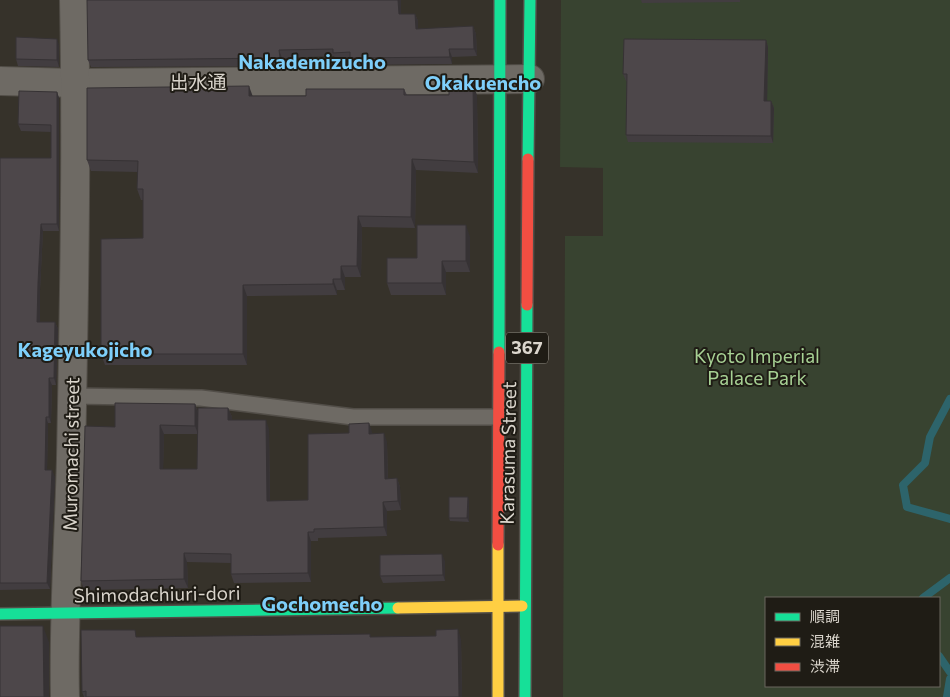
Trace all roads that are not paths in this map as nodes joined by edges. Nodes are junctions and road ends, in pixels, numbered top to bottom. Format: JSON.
{"nodes":[{"id":1,"x":74,"y":0,"type":"edge"},
{"id":2,"x":500,"y":0,"type":"edge"},
{"id":3,"x":530,"y":0,"type":"edge"},
{"id":4,"x":501,"y":79,"type":"junction"},
{"id":5,"x":530,"y":79,"type":"junction"},
{"id":6,"x":0,"y":81,"type":"edge"},
{"id":7,"x":76,"y":82,"type":"junction"},
{"id":8,"x":72,"y":396,"type":"junction"},
{"id":9,"x":499,"y":417,"type":"junction"},
{"id":10,"x":524,"y":606,"type":"junction"},
{"id":11,"x":497,"y":607,"type":"junction"},
{"id":12,"x":66,"y":613,"type":"junction"},
{"id":13,"x":0,"y":614,"type":"edge"},
{"id":14,"x":65,"y":697,"type":"edge"},
{"id":15,"x":498,"y":697,"type":"edge"},
{"id":16,"x":525,"y":697,"type":"edge"}],
"edges":[{"from":1,"to":7,"type":"street","name":"Muromachi street"},
{"from":2,"to":4,"type":"main road","name":"Karasuma Street","number":"367"},
{"from":3,"to":5,"type":"main road","name":"Karasuma Street","number":"367"},
{"from":4,"to":5,"type":"street","name":"出水通"},
{"from":4,"to":7,"type":"street","name":"出水通"},
{"from":4,"to":9,"type":"main road","name":"Karasuma Street","number":"367"},
{"from":5,"to":10,"type":"main road","name":"Karasuma Street","number":"367"},
{"from":6,"to":7,"type":"street","name":"出水通"},
{"from":7,"to":8,"type":"street","name":"Muromachi street"},
{"from":8,"to":9,"type":"lane"},
{"from":8,"to":12,"type":"street","name":"Muromachi street"},
{"from":9,"to":11,"type":"main road","name":"Karasuma Street","number":"367"},
{"from":10,"to":11,"type":"main road","name":"Shimodachiuri-dori"},
{"from":10,"to":16,"type":"main road","name":"Karasuma Street","number":"367"},
{"from":11,"to":12,"type":"main road","name":"Shimodachiuri-dori"},
{"from":11,"to":15,"type":"main road","name":"Karasuma Street","number":"367"},
{"from":12,"to":13,"type":"main road","name":"Shimodachiuri-dori"},
{"from":12,"to":14,"type":"street","name":"Muromachi street"}]}
